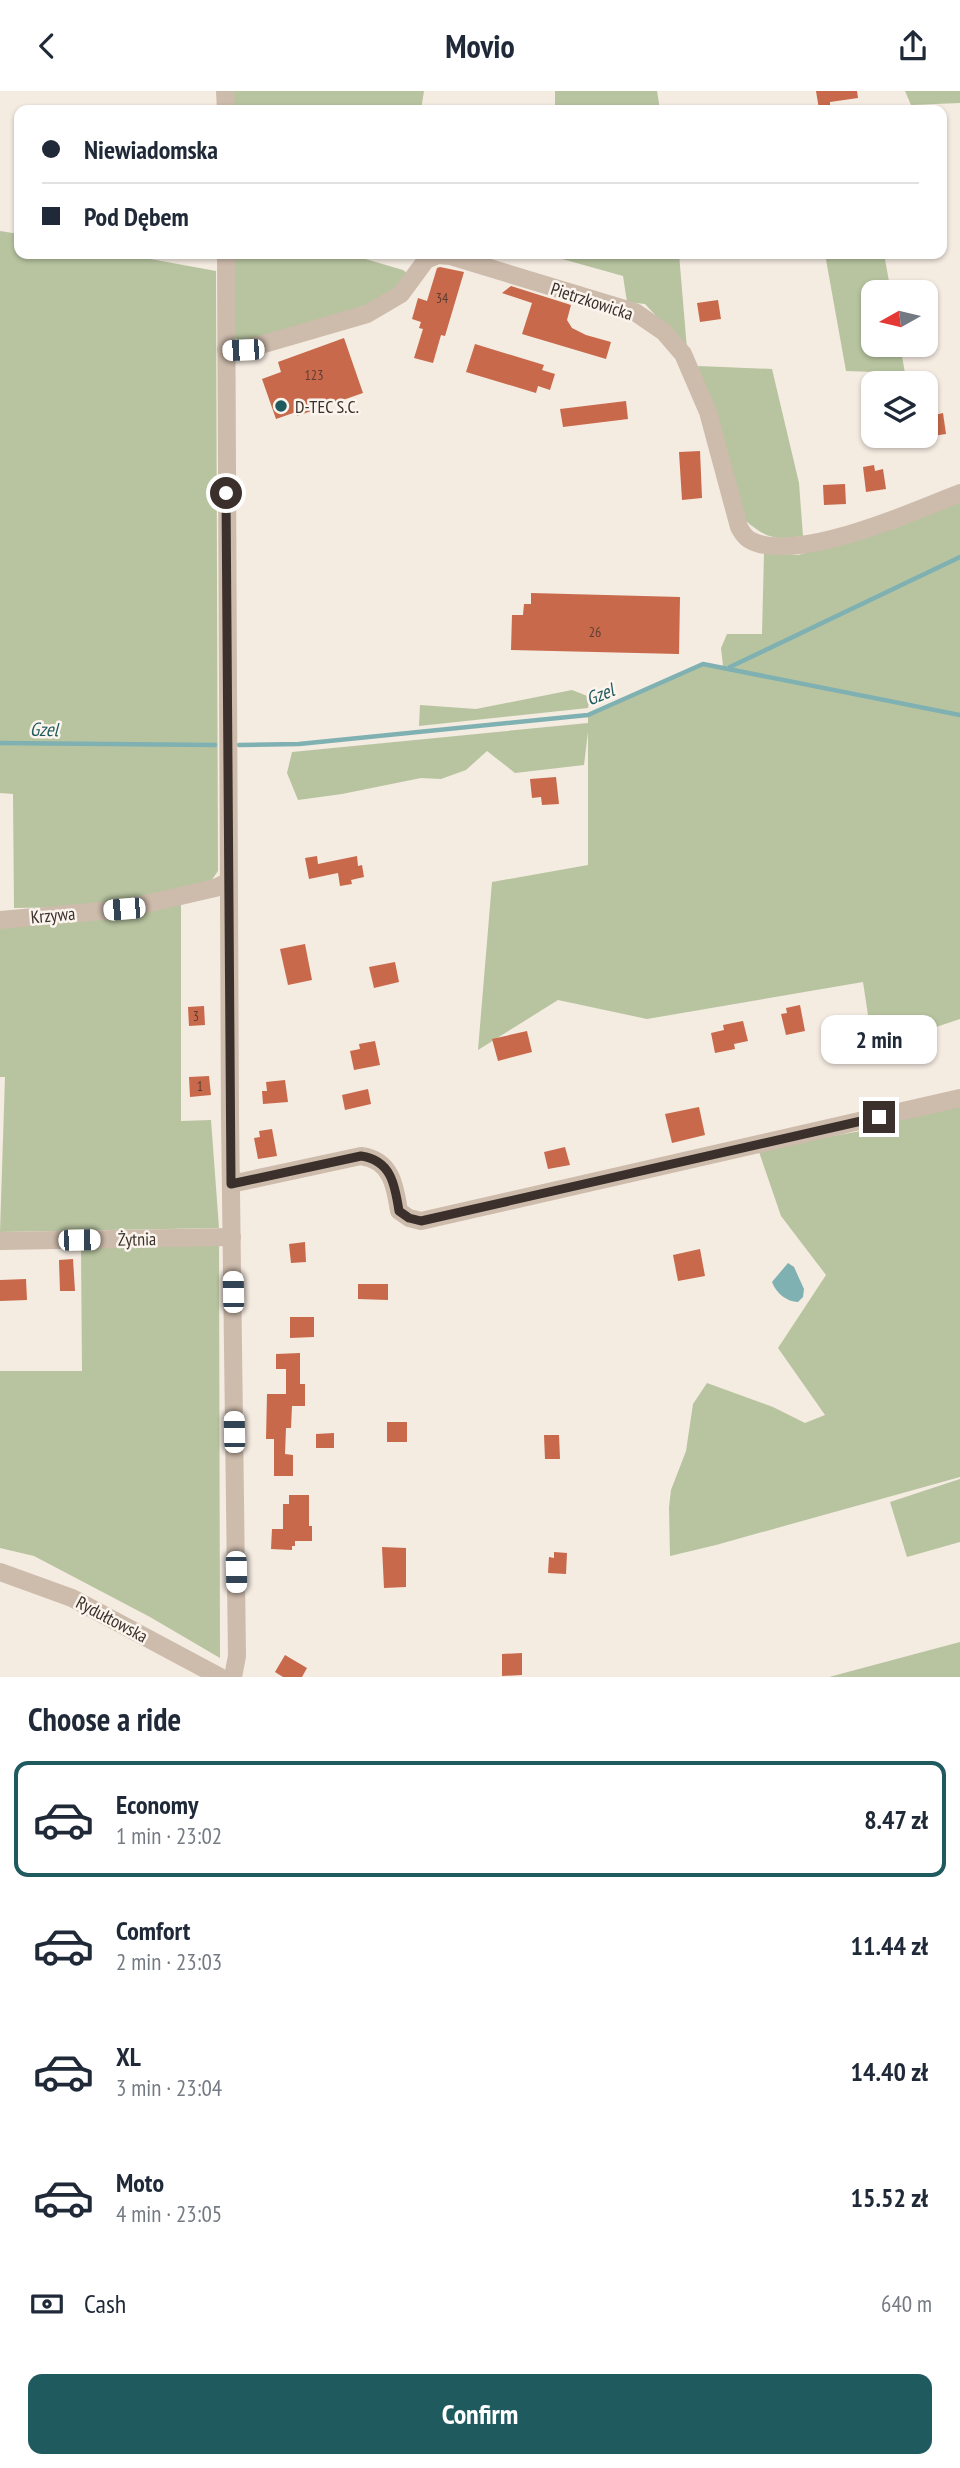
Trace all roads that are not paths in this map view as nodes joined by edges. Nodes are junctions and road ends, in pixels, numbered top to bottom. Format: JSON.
{"nodes":[{"id":1,"x":226,"y":259,"type":"edge"},
{"id":2,"x":428,"y":259,"type":"edge"},
{"id":3,"x":460,"y":259,"type":"edge"},
{"id":4,"x":226,"y":351,"type":"junction"},
{"id":5,"x":960,"y":493,"type":"edge"},
{"id":6,"x":228,"y":882,"type":"junction"},
{"id":7,"x":0,"y":920,"type":"edge"},
{"id":8,"x":960,"y":1098,"type":"edge"},
{"id":9,"x":231,"y":1184,"type":"junction"},
{"id":10,"x":232,"y":1237,"type":"junction"},
{"id":11,"x":0,"y":1241,"type":"edge"},
{"id":12,"x":0,"y":1572,"type":"edge"},
{"id":13,"x":220,"y":1677,"type":"edge"},
{"id":14,"x":233,"y":1677,"type":"edge"}],
"edges":[{"from":1,"to":4,"type":"street"},
{"from":2,"to":4,"type":"street","name":"Pietrzkowicka"},
{"from":3,"to":5,"type":"street","name":"Pietrzkowicka"},
{"from":4,"to":6,"type":"street"},
{"from":6,"to":7,"type":"street","name":"Krzywa"},
{"from":6,"to":9,"type":"street"},
{"from":8,"to":9,"type":"street"},
{"from":9,"to":10,"type":"street"},
{"from":10,"to":11,"type":"street","name":"Żytnia"},
{"from":10,"to":14,"type":"street"},
{"from":12,"to":13,"type":"street","name":"Rydułtowska"}]}
